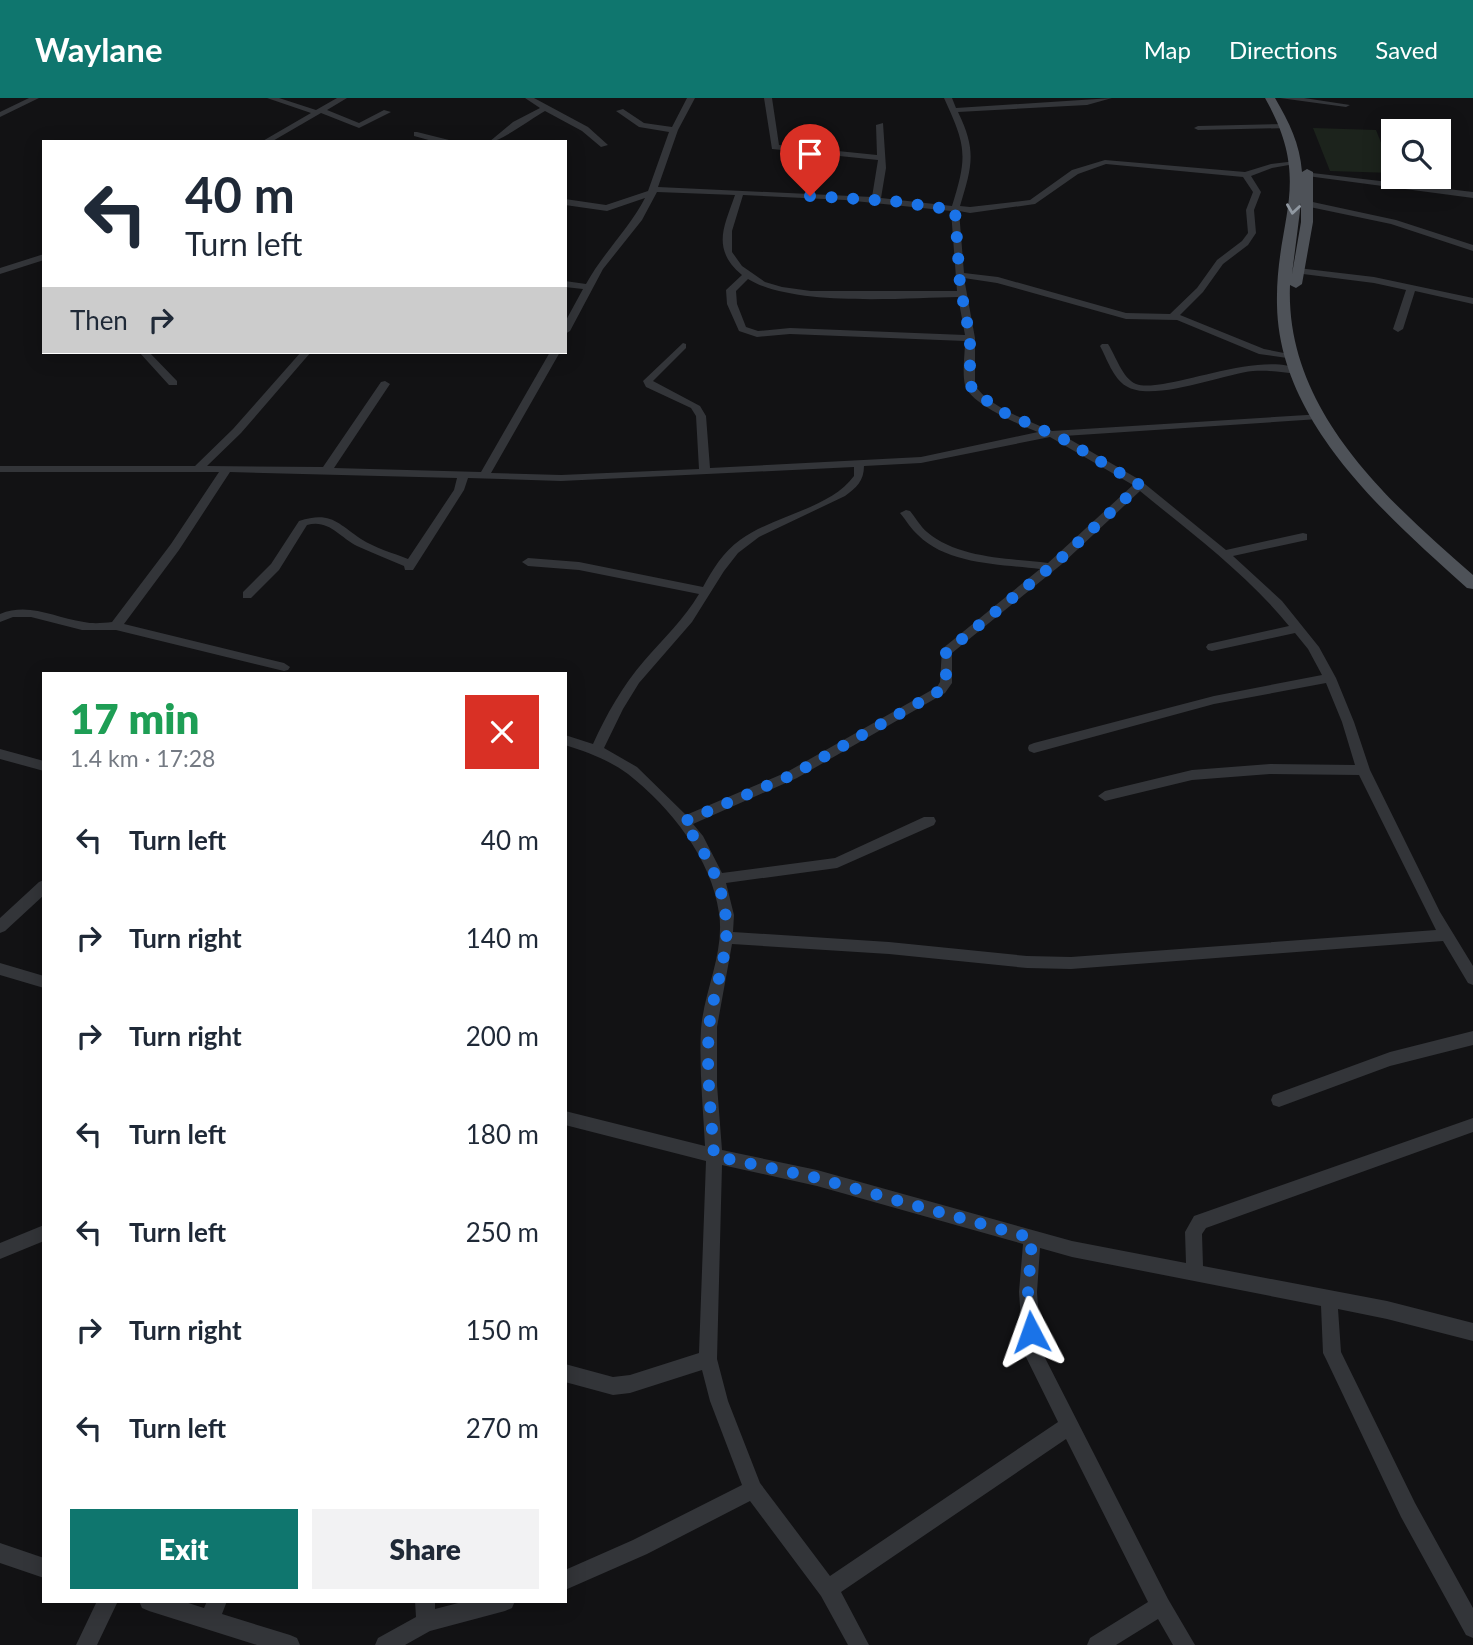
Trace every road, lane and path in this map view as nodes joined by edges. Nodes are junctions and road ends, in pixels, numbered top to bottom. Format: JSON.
{"nodes":[{"id":1,"x":35,"y":98,"type":"edge"},
{"id":2,"x":271,"y":98,"type":"edge"},
{"id":3,"x":343,"y":98,"type":"edge"},
{"id":4,"x":691,"y":98,"type":"edge"},
{"id":5,"x":768,"y":98,"type":"edge"},
{"id":6,"x":948,"y":98,"type":"edge"},
{"id":7,"x":1108,"y":98,"type":"edge"},
{"id":8,"x":1270,"y":98,"type":"edge"},
{"id":9,"x":1282,"y":98,"type":"edge"},
{"id":10,"x":537,"y":99,"type":"edge"},
{"id":11,"x":1071,"y":101,"type":"edge"},
{"id":12,"x":1346,"y":105,"type":"dead end"},
{"id":13,"x":545,"y":108,"type":"junction"},
{"id":14,"x":955,"y":110,"type":"junction"},
{"id":15,"x":318,"y":111,"type":"junction"},
{"id":16,"x":620,"y":111,"type":"dead end"},
{"id":17,"x":387,"y":112,"type":"dead end"},
{"id":18,"x":0,"y":115,"type":"edge"},
{"id":19,"x":880,"y":125,"type":"dead end"},
{"id":20,"x":1286,"y":126,"type":"junction"},
{"id":21,"x":1198,"y":128,"type":"dead end"},
{"id":22,"x":674,"y":130,"type":"junction"},
{"id":23,"x":417,"y":134,"type":"dead end"},
{"id":24,"x":268,"y":140,"type":"edge"},
{"id":25,"x":439,"y":140,"type":"edge"},
{"id":26,"x":496,"y":140,"type":"edge"},
{"id":27,"x":604,"y":145,"type":"dead end"},
{"id":28,"x":881,"y":158,"type":"junction"},
{"id":29,"x":1296,"y":163,"type":"junction"},
{"id":30,"x":1307,"y":174,"type":"junction"},
{"id":31,"x":1246,"y":175,"type":"junction"},
{"id":32,"x":653,"y":191,"type":"junction"},
{"id":33,"x":738,"y":194,"type":"junction"},
{"id":34,"x":1473,"y":194,"type":"edge"},
{"id":35,"x":876,"y":200,"type":"junction"},
{"id":36,"x":567,"y":202,"type":"edge"},
{"id":37,"x":1308,"y":204,"type":"junction"},
{"id":38,"x":955,"y":210,"type":"junction"},
{"id":39,"x":1473,"y":248,"type":"edge"},
{"id":40,"x":42,"y":258,"type":"edge"},
{"id":41,"x":0,"y":271,"type":"edge"},
{"id":42,"x":1298,"y":271,"type":"junction"},
{"id":43,"x":748,"y":274,"type":"junction"},
{"id":44,"x":960,"y":275,"type":"junction"},
{"id":45,"x":567,"y":285,"type":"edge"},
{"id":46,"x":590,"y":287,"type":"junction"},
{"id":47,"x":1411,"y":288,"type":"junction"},
{"id":48,"x":962,"y":294,"type":"junction"},
{"id":49,"x":1473,"y":301,"type":"edge"},
{"id":50,"x":1173,"y":316,"type":"junction"},
{"id":51,"x":567,"y":325,"type":"edge"},
{"id":52,"x":1398,"y":328,"type":"dead end"},
{"id":53,"x":970,"y":338,"type":"junction"},
{"id":54,"x":683,"y":346,"type":"dead end"},
{"id":55,"x":1105,"y":346,"type":"dead end"},
{"id":56,"x":146,"y":354,"type":"edge"},
{"id":57,"x":304,"y":354,"type":"edge"},
{"id":58,"x":554,"y":354,"type":"edge"},
{"id":59,"x":1291,"y":357,"type":"junction"},
{"id":60,"x":1296,"y":371,"type":"junction"},
{"id":61,"x":173,"y":383,"type":"dead end"},
{"id":62,"x":385,"y":384,"type":"dead end"},
{"id":63,"x":1319,"y":416,"type":"junction"},
{"id":64,"x":1048,"y":434,"type":"junction"},
{"id":65,"x":859,"y":466,"type":"junction"},
{"id":66,"x":199,"y":468,"type":"junction"},
{"id":67,"x":227,"y":468,"type":"junction"},
{"id":68,"x":0,"y":469,"type":"edge"},
{"id":69,"x":326,"y":471,"type":"junction"},
{"id":70,"x":705,"y":472,"type":"junction"},
{"id":71,"x":463,"y":476,"type":"junction"},
{"id":72,"x":484,"y":476,"type":"junction"},
{"id":73,"x":1140,"y":485,"type":"junction"},
{"id":74,"x":906,"y":513,"type":"dead end"},
{"id":75,"x":1303,"y":537,"type":"dead end"},
{"id":76,"x":1224,"y":554,"type":"junction"},
{"id":77,"x":528,"y":562,"type":"dead end"},
{"id":78,"x":1050,"y":567,"type":"junction"},
{"id":79,"x":1473,"y":571,"type":"edge"},
{"id":80,"x":1473,"y":584,"type":"edge"},
{"id":81,"x":704,"y":591,"type":"junction"},
{"id":82,"x":247,"y":595,"type":"dead end"},
{"id":83,"x":0,"y":618,"type":"edge"},
{"id":84,"x":116,"y":626,"type":"junction"},
{"id":85,"x":1297,"y":628,"type":"junction"},
{"id":86,"x":1212,"y":647,"type":"dead end"},
{"id":87,"x":279,"y":670,"type":"edge"},
{"id":88,"x":1330,"y":678,"type":"junction"},
{"id":89,"x":567,"y":741,"type":"edge"},
{"id":90,"x":1034,"y":748,"type":"dead end"},
{"id":91,"x":597,"y":750,"type":"junction"},
{"id":92,"x":0,"y":754,"type":"edge"},
{"id":93,"x":42,"y":765,"type":"edge"},
{"id":94,"x":1363,"y":770,"type":"junction"},
{"id":95,"x":1105,"y":796,"type":"dead end"},
{"id":96,"x":929,"y":821,"type":"dead end"},
{"id":97,"x":683,"y":822,"type":"junction"},
{"id":98,"x":718,"y":879,"type":"junction"},
{"id":99,"x":42,"y":888,"type":"edge"},
{"id":100,"x":0,"y":927,"type":"edge"},
{"id":101,"x":1446,"y":935,"type":"junction"},
{"id":102,"x":726,"y":938,"type":"junction"},
{"id":103,"x":0,"y":969,"type":"edge"},
{"id":104,"x":1473,"y":979,"type":"edge"},
{"id":105,"x":42,"y":981,"type":"edge"},
{"id":106,"x":1473,"y":1038,"type":"edge"},
{"id":107,"x":1279,"y":1100,"type":"dead end"},
{"id":108,"x":567,"y":1119,"type":"edge"},
{"id":109,"x":1473,"y":1125,"type":"edge"},
{"id":110,"x":714,"y":1156,"type":"junction"},
{"id":111,"x":42,"y":1234,"type":"edge"},
{"id":112,"x":1032,"y":1238,"type":"junction"},
{"id":113,"x":0,"y":1251,"type":"edge"},
{"id":114,"x":1195,"y":1273,"type":"junction"},
{"id":115,"x":1329,"y":1299,"type":"junction"},
{"id":116,"x":1473,"y":1332,"type":"edge"},
{"id":117,"x":708,"y":1359,"type":"junction"},
{"id":118,"x":567,"y":1374,"type":"edge"},
{"id":119,"x":1069,"y":1426,"type":"junction"},
{"id":120,"x":753,"y":1489,"type":"junction"},
{"id":121,"x":0,"y":1553,"type":"edge"},
{"id":122,"x":42,"y":1567,"type":"edge"},
{"id":123,"x":567,"y":1579,"type":"edge"},
{"id":124,"x":828,"y":1589,"type":"junction"},
{"id":125,"x":107,"y":1603,"type":"edge"},
{"id":126,"x":162,"y":1603,"type":"edge"},
{"id":127,"x":425,"y":1603,"type":"edge"},
{"id":128,"x":497,"y":1603,"type":"edge"},
{"id":129,"x":1161,"y":1606,"type":"junction"},
{"id":130,"x":213,"y":1611,"type":"edge"},
{"id":131,"x":426,"y":1622,"type":"junction"},
{"id":132,"x":1473,"y":1628,"type":"edge"},
{"id":133,"x":86,"y":1645,"type":"edge"},
{"id":134,"x":290,"y":1645,"type":"edge"},
{"id":135,"x":385,"y":1645,"type":"edge"},
{"id":136,"x":859,"y":1645,"type":"edge"},
{"id":137,"x":1097,"y":1645,"type":"edge"},
{"id":138,"x":1185,"y":1645,"type":"edge"}],
"edges":[{"from":1,"to":18,"type":"street"},
{"from":2,"to":15,"type":"street"},
{"from":3,"to":15,"type":"street"},
{"from":4,"to":22,"type":"street"},
{"from":5,"to":28,"type":"street"},
{"from":6,"to":14,"type":"street"},
{"from":7,"to":11,"type":"street"},
{"from":8,"to":20,"type":"main road"},
{"from":9,"to":12,"type":"street"},
{"from":9,"to":30,"type":"main road"},
{"from":10,"to":13,"type":"street"},
{"from":11,"to":14,"type":"street"},
{"from":13,"to":26,"type":"street"},
{"from":13,"to":27,"type":"street"},
{"from":14,"to":38,"type":"street"},
{"from":15,"to":17,"type":"street"},
{"from":15,"to":24,"type":"street"},
{"from":16,"to":22,"type":"street"},
{"from":19,"to":28,"type":"street"},
{"from":20,"to":21,"type":"street"},
{"from":20,"to":29,"type":"main road"},
{"from":22,"to":32,"type":"street"},
{"from":23,"to":25,"type":"street"},
{"from":28,"to":35,"type":"street"},
{"from":29,"to":31,"type":"street"},
{"from":29,"to":59,"type":"main road","one_way":true},
{"from":30,"to":34,"type":"street"},
{"from":30,"to":37,"type":"main road"},
{"from":31,"to":38,"type":"street"},
{"from":31,"to":50,"type":"street"},
{"from":32,"to":33,"type":"street"},
{"from":32,"to":36,"type":"street"},
{"from":32,"to":46,"type":"street"},
{"from":33,"to":35,"type":"street"},
{"from":33,"to":43,"type":"street"},
{"from":35,"to":38,"type":"street"},
{"from":37,"to":39,"type":"street"},
{"from":37,"to":42,"type":"main road"},
{"from":38,"to":44,"type":"street"},
{"from":40,"to":41,"type":"street"},
{"from":42,"to":47,"type":"street"},
{"from":42,"to":79,"type":"main road"},
{"from":43,"to":48,"type":"street"},
{"from":43,"to":53,"type":"street"},
{"from":44,"to":48,"type":"street"},
{"from":44,"to":50,"type":"street"},
{"from":45,"to":46,"type":"street"},
{"from":46,"to":51,"type":"street"},
{"from":47,"to":49,"type":"street"},
{"from":47,"to":52,"type":"street"},
{"from":48,"to":53,"type":"street"},
{"from":50,"to":59,"type":"street"},
{"from":53,"to":64,"type":"street"},
{"from":54,"to":70,"type":"street"},
{"from":55,"to":60,"type":"street"},
{"from":56,"to":61,"type":"street"},
{"from":57,"to":66,"type":"street"},
{"from":58,"to":72,"type":"street"},
{"from":59,"to":60,"type":"main road"},
{"from":60,"to":63,"type":"main road"},
{"from":62,"to":69,"type":"street"},
{"from":63,"to":64,"type":"street"},
{"from":63,"to":80,"type":"main road"},
{"from":64,"to":65,"type":"street"},
{"from":64,"to":73,"type":"street"},
{"from":65,"to":70,"type":"street"},
{"from":65,"to":81,"type":"street"},
{"from":66,"to":67,"type":"street"},
{"from":66,"to":68,"type":"street"},
{"from":67,"to":69,"type":"street"},
{"from":67,"to":84,"type":"street"},
{"from":69,"to":71,"type":"street"},
{"from":70,"to":72,"type":"street"},
{"from":71,"to":72,"type":"street"},
{"from":71,"to":82,"type":"street"},
{"from":73,"to":76,"type":"street"},
{"from":73,"to":78,"type":"street"},
{"from":74,"to":78,"type":"street"},
{"from":75,"to":76,"type":"street"},
{"from":76,"to":85,"type":"street"},
{"from":77,"to":81,"type":"street"},
{"from":78,"to":97,"type":"street"},
{"from":81,"to":91,"type":"street"},
{"from":83,"to":84,"type":"street"},
{"from":84,"to":87,"type":"street"},
{"from":85,"to":86,"type":"street"},
{"from":85,"to":88,"type":"street"},
{"from":88,"to":90,"type":"street"},
{"from":88,"to":94,"type":"street"},
{"from":89,"to":91,"type":"street"},
{"from":91,"to":97,"type":"street"},
{"from":92,"to":93,"type":"street"},
{"from":94,"to":95,"type":"street"},
{"from":94,"to":101,"type":"street"},
{"from":96,"to":98,"type":"street"},
{"from":97,"to":98,"type":"street"},
{"from":98,"to":102,"type":"street"},
{"from":99,"to":100,"type":"street"},
{"from":101,"to":102,"type":"street"},
{"from":101,"to":104,"type":"street"},
{"from":102,"to":110,"type":"street"},
{"from":103,"to":105,"type":"street"},
{"from":106,"to":107,"type":"street"},
{"from":108,"to":110,"type":"street"},
{"from":109,"to":114,"type":"street"},
{"from":110,"to":112,"type":"street"},
{"from":110,"to":117,"type":"street"},
{"from":111,"to":113,"type":"street"},
{"from":112,"to":114,"type":"street"},
{"from":112,"to":119,"type":"street"},
{"from":114,"to":115,"type":"street"},
{"from":115,"to":116,"type":"street"},
{"from":115,"to":132,"type":"street"},
{"from":117,"to":118,"type":"street"},
{"from":117,"to":120,"type":"street"},
{"from":119,"to":124,"type":"street"},
{"from":119,"to":129,"type":"street"},
{"from":120,"to":123,"type":"street"},
{"from":120,"to":124,"type":"street"},
{"from":121,"to":122,"type":"street"},
{"from":124,"to":136,"type":"street"},
{"from":125,"to":133,"type":"street"},
{"from":126,"to":130,"type":"street"},
{"from":127,"to":131,"type":"street"},
{"from":128,"to":131,"type":"street"},
{"from":129,"to":137,"type":"street"},
{"from":129,"to":138,"type":"street"},
{"from":130,"to":134,"type":"street"},
{"from":131,"to":135,"type":"street"}]}
